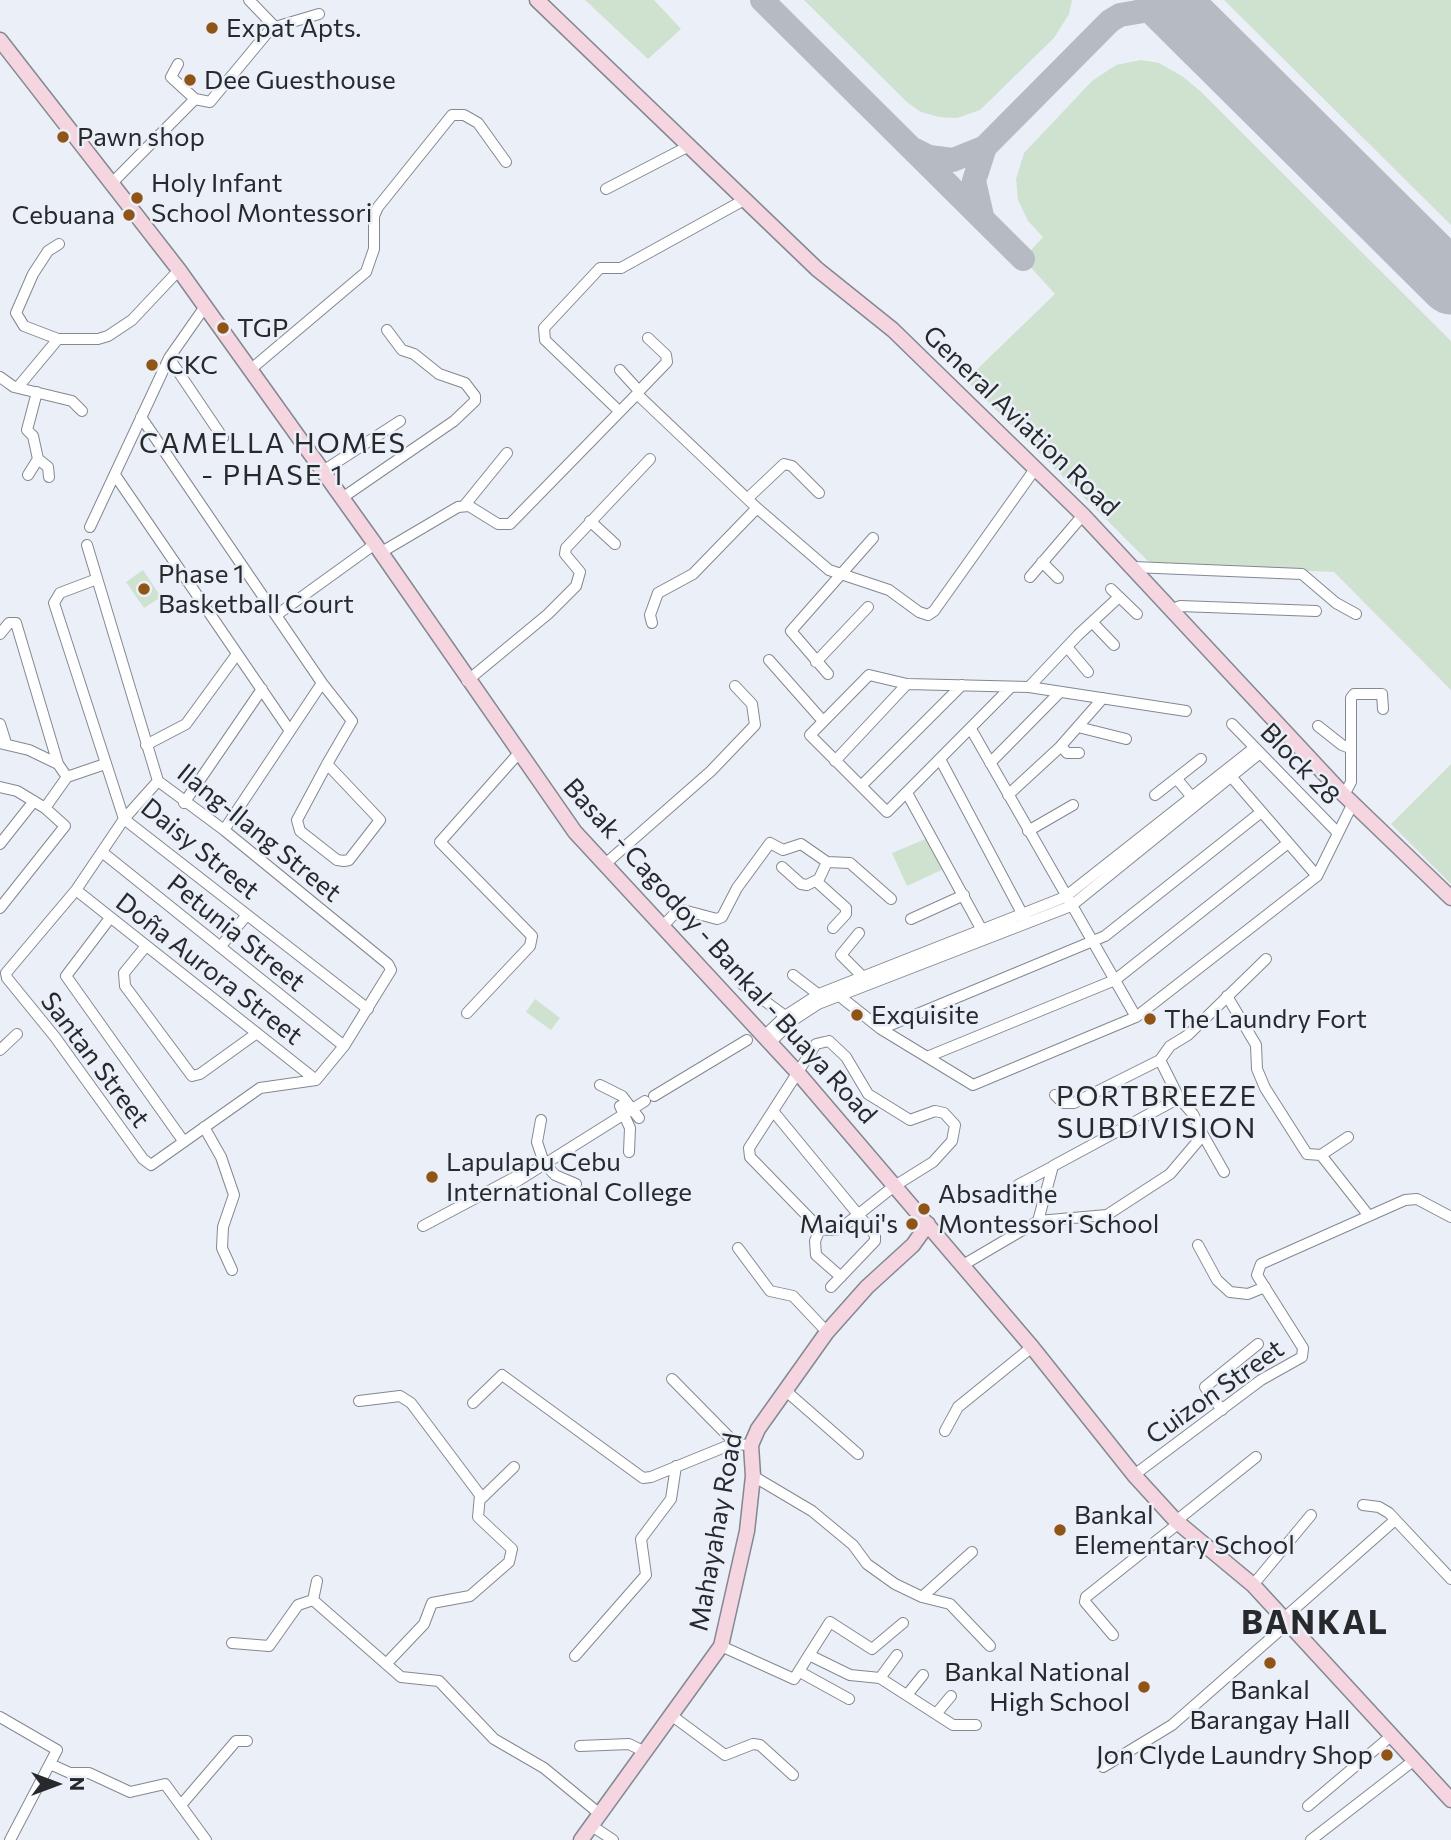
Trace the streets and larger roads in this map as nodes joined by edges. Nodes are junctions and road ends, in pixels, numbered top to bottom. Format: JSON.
{"nodes":[{"id":1,"x":249,"y":0,"type":"edge"},
{"id":2,"x":537,"y":0,"type":"edge"},
{"id":3,"x":319,"y":14,"type":"dead end"},
{"id":4,"x":275,"y":27,"type":"junction"},
{"id":5,"x":0,"y":40,"type":"edge"},
{"id":6,"x":178,"y":64,"type":"dead end"},
{"id":7,"x":195,"y":99,"type":"junction"},
{"id":8,"x":689,"y":146,"type":"junction"},
{"id":9,"x":506,"y":162,"type":"dead end"},
{"id":10,"x":113,"y":183,"type":"junction"},
{"id":11,"x":606,"y":189,"type":"dead end"},
{"id":12,"x":744,"y":200,"type":"junction"},
{"id":13,"x":60,"y":244,"type":"dead end"},
{"id":14,"x":178,"y":270,"type":"junction"},
{"id":15,"x":204,"y":307,"type":"junction"},
{"id":16,"x":387,"y":330,"type":"dead end"},
{"id":17,"x":648,"y":338,"type":"dead end"},
{"id":18,"x":58,"y":339,"type":"junction"},
{"id":19,"x":169,"y":358,"type":"junction"},
{"id":20,"x":250,"y":370,"type":"junction"},
{"id":21,"x":620,"y":370,"type":"dead end"},
{"id":22,"x":0,"y":377,"type":"edge"},
{"id":23,"x":18,"y":387,"type":"junction"},
{"id":24,"x":37,"y":392,"type":"junction"},
{"id":25,"x":638,"y":393,"type":"junction"},
{"id":26,"x":82,"y":411,"type":"dead end"},
{"id":27,"x":619,"y":411,"type":"junction"},
{"id":28,"x":141,"y":417,"type":"junction"},
{"id":29,"x":400,"y":421,"type":"dead end"},
{"id":30,"x":223,"y":438,"type":"dead end"},
{"id":31,"x":507,"y":453,"type":"dead end"},
{"id":32,"x":38,"y":459,"type":"junction"},
{"id":33,"x":650,"y":459,"type":"dead end"},
{"id":34,"x":1035,"y":469,"type":"junction"},
{"id":35,"x":323,"y":471,"type":"junction"},
{"id":36,"x":28,"y":475,"type":"dead end"},
{"id":37,"x":115,"y":475,"type":"junction"},
{"id":38,"x":49,"y":477,"type":"dead end"},
{"id":39,"x":819,"y":493,"type":"dead end"},
{"id":40,"x":342,"y":498,"type":"junction"},
{"id":41,"x":748,"y":498,"type":"junction"},
{"id":42,"x":464,"y":506,"type":"junction"},
{"id":43,"x":757,"y":508,"type":"junction"},
{"id":44,"x":1083,"y":515,"type":"junction"},
{"id":45,"x":590,"y":521,"type":"junction"},
{"id":46,"x":90,"y":527,"type":"dead end"},
{"id":47,"x":873,"y":538,"type":"dead end"},
{"id":48,"x":615,"y":544,"type":"dead end"},
{"id":49,"x":87,"y":545,"type":"dead end"},
{"id":50,"x":378,"y":549,"type":"junction"},
{"id":51,"x":1042,"y":562,"type":"junction"},
{"id":52,"x":1133,"y":567,"type":"junction"},
{"id":53,"x":839,"y":574,"type":"junction"},
{"id":54,"x":1030,"y":577,"type":"dead end"},
{"id":55,"x":1058,"y":578,"type":"dead end"},
{"id":56,"x":97,"y":579,"type":"junction"},
{"id":57,"x":1111,"y":589,"type":"dead end"},
{"id":58,"x":1119,"y":597,"type":"junction"},
{"id":59,"x":868,"y":607,"type":"dead end"},
{"id":60,"x":1171,"y":610,"type":"junction"},
{"id":61,"x":1315,"y":611,"type":"dead end"},
{"id":62,"x":278,"y":614,"type":"junction"},
{"id":63,"x":1137,"y":614,"type":"dead end"},
{"id":64,"x":1356,"y":614,"type":"dead end"},
{"id":65,"x":1092,"y":622,"type":"junction"},
{"id":66,"x":652,"y":623,"type":"dead end"},
{"id":67,"x":0,"y":634,"type":"edge"},
{"id":68,"x":1114,"y":645,"type":"dead end"},
{"id":69,"x":1067,"y":648,"type":"junction"},
{"id":70,"x":237,"y":653,"type":"junction"},
{"id":71,"x":769,"y":660,"type":"dead end"},
{"id":72,"x":816,"y":662,"type":"junction"},
{"id":73,"x":1088,"y":672,"type":"dead end"},
{"id":74,"x":828,"y":674,"type":"dead end"},
{"id":75,"x":467,"y":681,"type":"junction"},
{"id":76,"x":322,"y":683,"type":"junction"},
{"id":77,"x":907,"y":684,"type":"junction"},
{"id":78,"x":962,"y":685,"type":"junction"},
{"id":79,"x":736,"y":686,"type":"dead end"},
{"id":80,"x":1011,"y":687,"type":"junction"},
{"id":81,"x":1029,"y":687,"type":"junction"},
{"id":82,"x":262,"y":690,"type":"junction"},
{"id":83,"x":1060,"y":692,"type":"junction"},
{"id":84,"x":1103,"y":698,"type":"junction"},
{"id":85,"x":1383,"y":709,"type":"dead end"},
{"id":86,"x":1186,"y":711,"type":"dead end"},
{"id":87,"x":822,"y":720,"type":"junction"},
{"id":88,"x":0,"y":724,"type":"edge"},
{"id":89,"x":1232,"y":724,"type":"dead end"},
{"id":90,"x":1318,"y":726,"type":"dead end"},
{"id":91,"x":1078,"y":727,"type":"junction"},
{"id":92,"x":971,"y":729,"type":"junction"},
{"id":93,"x":290,"y":731,"type":"junction"},
{"id":94,"x":1126,"y":739,"type":"dead end"},
{"id":95,"x":3,"y":743,"type":"edge"},
{"id":96,"x":146,"y":745,"type":"junction"},
{"id":97,"x":1061,"y":746,"type":"junction"},
{"id":98,"x":1350,"y":748,"type":"junction"},
{"id":99,"x":1257,"y":751,"type":"junction"},
{"id":100,"x":1079,"y":753,"type":"dead end"},
{"id":101,"x":518,"y":754,"type":"junction"},
{"id":102,"x":940,"y":759,"type":"junction"},
{"id":103,"x":1201,"y":759,"type":"dead end"},
{"id":104,"x":835,"y":761,"type":"junction"},
{"id":105,"x":990,"y":763,"type":"junction"},
{"id":106,"x":58,"y":764,"type":"junction"},
{"id":107,"x":105,"y":764,"type":"junction"},
{"id":108,"x":327,"y":764,"type":"junction"},
{"id":109,"x":1229,"y":774,"type":"junction"},
{"id":110,"x":67,"y":777,"type":"junction"},
{"id":111,"x":1177,"y":779,"type":"junction"},
{"id":112,"x":158,"y":781,"type":"junction"},
{"id":113,"x":861,"y":786,"type":"junction"},
{"id":114,"x":0,"y":787,"type":"edge"},
{"id":115,"x":908,"y":793,"type":"junction"},
{"id":116,"x":1008,"y":795,"type":"junction"},
{"id":117,"x":1155,"y":795,"type":"dead end"},
{"id":118,"x":1348,"y":799,"type":"junction"},
{"id":119,"x":34,"y":801,"type":"junction"},
{"id":120,"x":1196,"y":802,"type":"junction"},
{"id":121,"x":184,"y":803,"type":"junction"},
{"id":122,"x":1073,"y":805,"type":"dead end"},
{"id":123,"x":45,"y":808,"type":"junction"},
{"id":124,"x":1260,"y":813,"type":"junction"},
{"id":125,"x":124,"y":819,"type":"junction"},
{"id":126,"x":224,"y":830,"type":"junction"},
{"id":127,"x":1028,"y":831,"type":"junction"},
{"id":128,"x":1338,"y":833,"type":"junction"},
{"id":129,"x":1288,"y":843,"type":"junction"},
{"id":130,"x":0,"y":844,"type":"edge"},
{"id":131,"x":102,"y":852,"type":"junction"},
{"id":132,"x":827,"y":862,"type":"junction"},
{"id":133,"x":604,"y":865,"type":"junction"},
{"id":134,"x":782,"y":867,"type":"dead end"},
{"id":135,"x":1317,"y":876,"type":"junction"},
{"id":136,"x":816,"y":881,"type":"junction"},
{"id":137,"x":76,"y":890,"type":"junction"},
{"id":138,"x":964,"y":895,"type":"junction"},
{"id":139,"x":1451,"y":898,"type":"edge"},
{"id":140,"x":891,"y":899,"type":"dead end"},
{"id":141,"x":1068,"y":901,"type":"junction"},
{"id":142,"x":0,"y":908,"type":"edge"},
{"id":143,"x":247,"y":915,"type":"junction"},
{"id":144,"x":110,"y":918,"type":"junction"},
{"id":145,"x":1025,"y":918,"type":"junction"},
{"id":146,"x":911,"y":919,"type":"dead end"},
{"id":147,"x":662,"y":927,"type":"junction"},
{"id":148,"x":833,"y":928,"type":"dead end"},
{"id":149,"x":859,"y":933,"type":"dead end"},
{"id":150,"x":984,"y":933,"type":"junction"},
{"id":151,"x":1091,"y":942,"type":"junction"},
{"id":152,"x":146,"y":946,"type":"junction"},
{"id":153,"x":220,"y":947,"type":"junction"},
{"id":154,"x":1266,"y":959,"type":"dead end"},
{"id":155,"x":793,"y":975,"type":"dead end"},
{"id":156,"x":866,"y":980,"type":"junction"},
{"id":157,"x":1115,"y":981,"type":"junction"},
{"id":158,"x":743,"y":985,"type":"dead end"},
{"id":159,"x":834,"y":994,"type":"junction"},
{"id":160,"x":1227,"y":996,"type":"junction"},
{"id":161,"x":822,"y":997,"type":"junction"},
{"id":162,"x":368,"y":1009,"type":"junction"},
{"id":163,"x":467,"y":1013,"type":"dead end"},
{"id":164,"x":1136,"y":1017,"type":"junction"},
{"id":165,"x":789,"y":1018,"type":"junction"},
{"id":166,"x":881,"y":1029,"type":"junction"},
{"id":167,"x":257,"y":1033,"type":"junction"},
{"id":168,"x":17,"y":1034,"type":"dead end"},
{"id":169,"x":747,"y":1040,"type":"dead end"},
{"id":170,"x":766,"y":1041,"type":"junction"},
{"id":171,"x":344,"y":1046,"type":"junction"},
{"id":172,"x":0,"y":1050,"type":"edge"},
{"id":173,"x":927,"y":1057,"type":"junction"},
{"id":174,"x":1160,"y":1060,"type":"junction"},
{"id":175,"x":799,"y":1073,"type":"junction"},
{"id":176,"x":316,"y":1080,"type":"junction"},
{"id":177,"x":600,"y":1085,"type":"dead end"},
{"id":178,"x":1055,"y":1095,"type":"dead end"},
{"id":179,"x":1179,"y":1098,"type":"junction"},
{"id":180,"x":772,"y":1111,"type":"junction"},
{"id":181,"x":629,"y":1112,"type":"junction"},
{"id":182,"x":541,"y":1120,"type":"dead end"},
{"id":183,"x":204,"y":1127,"type":"junction"},
{"id":184,"x":1203,"y":1135,"type":"junction"},
{"id":185,"x":1348,"y":1137,"type":"dead end"},
{"id":186,"x":184,"y":1142,"type":"junction"},
{"id":187,"x":629,"y":1152,"type":"dead end"},
{"id":188,"x":1321,"y":1155,"type":"junction"},
{"id":189,"x":545,"y":1164,"type":"junction"},
{"id":190,"x":1051,"y":1168,"type":"junction"},
{"id":191,"x":1224,"y":1172,"type":"dead end"},
{"id":192,"x":576,"y":1184,"type":"dead end"},
{"id":193,"x":1018,"y":1185,"type":"dead end"},
{"id":194,"x":894,"y":1186,"type":"junction"},
{"id":195,"x":858,"y":1216,"type":"junction"},
{"id":196,"x":1369,"y":1216,"type":"junction"},
{"id":197,"x":1451,"y":1217,"type":"edge"},
{"id":198,"x":1038,"y":1221,"type":"junction"},
{"id":199,"x":928,"y":1224,"type":"junction"},
{"id":200,"x":422,"y":1226,"type":"dead end"},
{"id":201,"x":820,"y":1228,"type":"junction"},
{"id":202,"x":939,"y":1238,"type":"junction"},
{"id":203,"x":913,"y":1245,"type":"junction"},
{"id":204,"x":1198,"y":1245,"type":"dead end"},
{"id":205,"x":738,"y":1248,"type":"dead end"},
{"id":206,"x":963,"y":1265,"type":"junction"},
{"id":207,"x":232,"y":1270,"type":"dead end"},
{"id":208,"x":841,"y":1276,"type":"junction"},
{"id":209,"x":831,"y":1287,"type":"dead end"},
{"id":210,"x":1265,"y":1287,"type":"junction"},
{"id":211,"x":827,"y":1332,"type":"junction"},
{"id":212,"x":1258,"y":1344,"type":"dead end"},
{"id":213,"x":1032,"y":1348,"type":"junction"},
{"id":214,"x":672,"y":1379,"type":"dead end"},
{"id":215,"x":786,"y":1391,"type":"junction"},
{"id":216,"x":359,"y":1401,"type":"dead end"},
{"id":217,"x":473,"y":1403,"type":"dead end"},
{"id":218,"x":1222,"y":1410,"type":"junction"},
{"id":219,"x":945,"y":1431,"type":"dead end"},
{"id":220,"x":735,"y":1443,"type":"junction"},
{"id":221,"x":751,"y":1445,"type":"junction"},
{"id":222,"x":858,"y":1454,"type":"dead end"},
{"id":223,"x":1256,"y":1457,"type":"dead end"},
{"id":224,"x":676,"y":1466,"type":"junction"},
{"id":225,"x":513,"y":1467,"type":"dead end"},
{"id":226,"x":1135,"y":1475,"type":"junction"},
{"id":227,"x":753,"y":1476,"type":"junction"},
{"id":228,"x":481,"y":1499,"type":"junction"},
{"id":229,"x":1363,"y":1505,"type":"dead end"},
{"id":230,"x":1311,"y":1515,"type":"dead end"},
{"id":231,"x":1395,"y":1520,"type":"junction"},
{"id":232,"x":1178,"y":1522,"type":"junction"},
{"id":233,"x":972,"y":1552,"type":"dead end"},
{"id":234,"x":1451,"y":1579,"type":"edge"},
{"id":235,"x":317,"y":1581,"type":"dead end"},
{"id":236,"x":1254,"y":1585,"type":"junction"},
{"id":237,"x":922,"y":1597,"type":"junction"},
{"id":238,"x":313,"y":1600,"type":"junction"},
{"id":239,"x":1285,"y":1621,"type":"junction"},
{"id":240,"x":903,"y":1623,"type":"dead end"},
{"id":241,"x":1113,"y":1635,"type":"dead end"},
{"id":242,"x":232,"y":1643,"type":"dead end"},
{"id":243,"x":722,"y":1646,"type":"junction"},
{"id":244,"x":990,"y":1646,"type":"dead end"},
{"id":245,"x":809,"y":1655,"type":"junction"},
{"id":246,"x":897,"y":1655,"type":"dead end"},
{"id":247,"x":575,"y":1656,"type":"dead end"},
{"id":248,"x":386,"y":1664,"type":"junction"},
{"id":249,"x":800,"y":1672,"type":"junction"},
{"id":250,"x":923,"y":1675,"type":"dead end"},
{"id":251,"x":880,"y":1678,"type":"junction"},
{"id":252,"x":907,"y":1695,"type":"junction"},
{"id":253,"x":951,"y":1696,"type":"dead end"},
{"id":254,"x":849,"y":1699,"type":"dead end"},
{"id":255,"x":936,"y":1714,"type":"junction"},
{"id":256,"x":671,"y":1715,"type":"junction"},
{"id":257,"x":0,"y":1717,"type":"edge"},
{"id":258,"x":976,"y":1725,"type":"dead end"},
{"id":259,"x":1391,"y":1736,"type":"junction"},
{"id":260,"x":247,"y":1741,"type":"dead end"},
{"id":261,"x":580,"y":1746,"type":"dead end"},
{"id":262,"x":645,"y":1752,"type":"junction"},
{"id":263,"x":1413,"y":1761,"type":"junction"},
{"id":264,"x":50,"y":1764,"type":"junction"},
{"id":265,"x":1103,"y":1767,"type":"dead end"},
{"id":266,"x":793,"y":1775,"type":"dead end"},
{"id":267,"x":1451,"y":1800,"type":"edge"},
{"id":268,"x":181,"y":1805,"type":"junction"},
{"id":269,"x":1308,"y":1806,"type":"dead end"},
{"id":270,"x":596,"y":1820,"type":"junction"},
{"id":271,"x":10,"y":1840,"type":"edge"},
{"id":272,"x":206,"y":1840,"type":"edge"},
{"id":273,"x":582,"y":1840,"type":"edge"},
{"id":274,"x":613,"y":1840,"type":"edge"},
{"id":275,"x":1311,"y":1840,"type":"edge"}],
"edges":[{"from":1,"to":4,"type":"street"},
{"from":2,"to":8,"type":"street","name":"General Aviation Road"},
{"from":3,"to":4,"type":"street"},
{"from":4,"to":7,"type":"street"},
{"from":5,"to":10,"type":"street","name":"Basak - Cagodoy - Bankal - Buaya Road"},
{"from":6,"to":7,"type":"street"},
{"from":7,"to":10,"type":"street"},
{"from":8,"to":11,"type":"street"},
{"from":8,"to":12,"type":"street","name":"General Aviation Road"},
{"from":9,"to":20,"type":"street"},
{"from":10,"to":14,"type":"street","name":"Basak - Cagodoy - Bankal - Buaya Road"},
{"from":12,"to":27,"type":"street"},
{"from":12,"to":34,"type":"street","name":"General Aviation Road"},
{"from":13,"to":18,"type":"street"},
{"from":14,"to":15,"type":"street","name":"Basak - Cagodoy - Bankal - Buaya Road"},
{"from":14,"to":18,"type":"street"},
{"from":15,"to":19,"type":"street"},
{"from":15,"to":20,"type":"street","name":"Basak - Cagodoy - Bankal - Buaya Road"},
{"from":16,"to":40,"type":"street"},
{"from":17,"to":25,"type":"street"},
{"from":18,"to":23,"type":"street"},
{"from":19,"to":28,"type":"street"},
{"from":19,"to":30,"type":"street"},
{"from":20,"to":35,"type":"street","name":"Basak - Cagodoy - Bankal - Buaya Road"},
{"from":21,"to":25,"type":"street"},
{"from":22,"to":23,"type":"street"},
{"from":23,"to":24,"type":"street"},
{"from":24,"to":26,"type":"street"},
{"from":24,"to":32,"type":"street"},
{"from":25,"to":27,"type":"street"},
{"from":25,"to":41,"type":"street"},
{"from":27,"to":42,"type":"street"},
{"from":28,"to":37,"type":"street"},
{"from":28,"to":62,"type":"street"},
{"from":29,"to":35,"type":"street"},
{"from":31,"to":42,"type":"street"},
{"from":32,"to":36,"type":"street"},
{"from":32,"to":38,"type":"street"},
{"from":33,"to":45,"type":"street"},
{"from":34,"to":44,"type":"street","name":"General Aviation Road"},
{"from":34,"to":53,"type":"street"},
{"from":35,"to":40,"type":"street","name":"Basak - Cagodoy - Bankal - Buaya Road"},
{"from":37,"to":46,"type":"street"},
{"from":37,"to":70,"type":"street"},
{"from":39,"to":41,"type":"street"},
{"from":40,"to":50,"type":"street","name":"Basak - Cagodoy - Bankal - Buaya Road"},
{"from":41,"to":43,"type":"street"},
{"from":42,"to":50,"type":"street"},
{"from":43,"to":53,"type":"street"},
{"from":43,"to":66,"type":"street"},
{"from":44,"to":51,"type":"street"},
{"from":44,"to":52,"type":"street","name":"General Aviation Road"},
{"from":45,"to":48,"type":"street"},
{"from":45,"to":75,"type":"street"},
{"from":47,"to":53,"type":"street"},
{"from":49,"to":56,"type":"street","name":"Ilang-Ilang Street"},
{"from":50,"to":62,"type":"street"},
{"from":50,"to":75,"type":"street","name":"Basak - Cagodoy - Bankal - Buaya Road"},
{"from":51,"to":54,"type":"street"},
{"from":51,"to":55,"type":"street"},
{"from":52,"to":60,"type":"street","name":"General Aviation Road"},
{"from":52,"to":64,"type":"street"},
{"from":53,"to":72,"type":"street"},
{"from":56,"to":96,"type":"street","name":"Ilang-Ilang Street"},
{"from":56,"to":107,"type":"street","name":"Daisy Street"},
{"from":57,"to":58,"type":"street"},
{"from":58,"to":63,"type":"street"},
{"from":58,"to":65,"type":"street"},
{"from":59,"to":72,"type":"street"},
{"from":60,"to":61,"type":"street"},
{"from":60,"to":118,"type":"street","name":"General Aviation Road"},
{"from":62,"to":76,"type":"street"},
{"from":65,"to":68,"type":"street"},
{"from":65,"to":69,"type":"street"},
{"from":67,"to":106,"type":"street"},
{"from":69,"to":73,"type":"street"},
{"from":69,"to":81,"type":"street"},
{"from":70,"to":82,"type":"street"},
{"from":70,"to":96,"type":"street"},
{"from":71,"to":87,"type":"street"},
{"from":72,"to":74,"type":"street"},
{"from":75,"to":101,"type":"street","name":"Basak - Cagodoy - Bankal - Buaya Road"},
{"from":76,"to":93,"type":"street"},
{"from":76,"to":108,"type":"street"},
{"from":77,"to":78,"type":"street"},
{"from":77,"to":87,"type":"street"},
{"from":77,"to":104,"type":"street"},
{"from":78,"to":80,"type":"street"},
{"from":78,"to":113,"type":"street"},
{"from":79,"to":133,"type":"street"},
{"from":80,"to":81,"type":"street"},
{"from":80,"to":92,"type":"street"},
{"from":81,"to":83,"type":"street"},
{"from":82,"to":93,"type":"street"},
{"from":82,"to":121,"type":"street"},
{"from":83,"to":84,"type":"street"},
{"from":83,"to":105,"type":"street"},
{"from":84,"to":86,"type":"street"},
{"from":84,"to":91,"type":"street"},
{"from":85,"to":98,"type":"street"},
{"from":87,"to":104,"type":"street"},
{"from":88,"to":95,"type":"street"},
{"from":89,"to":99,"type":"street","name":"Block 28"},
{"from":90,"to":98,"type":"street"},
{"from":91,"to":94,"type":"street"},
{"from":91,"to":97,"type":"street"},
{"from":92,"to":102,"type":"street"},
{"from":92,"to":105,"type":"street"},
{"from":93,"to":126,"type":"street"},
{"from":95,"to":106,"type":"street"},
{"from":96,"to":112,"type":"street","name":"Ilang-Ilang Street"},
{"from":97,"to":100,"type":"street"},
{"from":97,"to":116,"type":"street"},
{"from":98,"to":118,"type":"street"},
{"from":99,"to":109,"type":"street"},
{"from":99,"to":128,"type":"street","name":"Block 28"},
{"from":101,"to":133,"type":"street","name":"Basak - Cagodoy - Bankal - Buaya Road"},
{"from":101,"to":163,"type":"street"},
{"from":102,"to":115,"type":"street"},
{"from":102,"to":145,"type":"street"},
{"from":103,"to":111,"type":"street"},
{"from":104,"to":113,"type":"street"},
{"from":105,"to":116,"type":"street"},
{"from":106,"to":110,"type":"street"},
{"from":107,"to":110,"type":"street"},
{"from":107,"to":125,"type":"street","name":"Daisy Street"},
{"from":108,"to":108,"type":"street"},
{"from":109,"to":120,"type":"street"},
{"from":109,"to":124,"type":"street"},
{"from":110,"to":123,"type":"street"},
{"from":111,"to":117,"type":"street"},
{"from":111,"to":120,"type":"street"},
{"from":112,"to":121,"type":"street","name":"Ilang-Ilang Street"},
{"from":112,"to":125,"type":"street"},
{"from":113,"to":115,"type":"street"},
{"from":114,"to":119,"type":"street"},
{"from":115,"to":138,"type":"street"},
{"from":116,"to":127,"type":"street"},
{"from":118,"to":128,"type":"street"},
{"from":118,"to":139,"type":"street","name":"General Aviation Road"},
{"from":119,"to":123,"type":"street"},
{"from":119,"to":130,"type":"street"},
{"from":120,"to":141,"type":"street"},
{"from":121,"to":126,"type":"street","name":"Ilang-Ilang Street"},
{"from":122,"to":127,"type":"street"},
{"from":123,"to":142,"type":"street"},
{"from":124,"to":129,"type":"street"},
{"from":124,"to":151,"type":"street"},
{"from":125,"to":131,"type":"street"},
{"from":125,"to":143,"type":"street","name":"Daisy Street"},
{"from":126,"to":162,"type":"street","name":"Ilang-Ilang Street"},
{"from":127,"to":141,"type":"street"},
{"from":128,"to":135,"type":"street"},
{"from":129,"to":135,"type":"street"},
{"from":129,"to":157,"type":"street"},
{"from":131,"to":137,"type":"street"},
{"from":131,"to":153,"type":"street","name":"Petunia Street"},
{"from":132,"to":136,"type":"street"},
{"from":132,"to":140,"type":"street"},
{"from":132,"to":147,"type":"street"},
{"from":133,"to":147,"type":"street","name":"Basak - Cagodoy - Bankal - Buaya Road"},
{"from":134,"to":136,"type":"street"},
{"from":135,"to":164,"type":"street"},
{"from":136,"to":148,"type":"street"},
{"from":137,"to":144,"type":"street","name":"Doña Aurora Street"},
{"from":137,"to":186,"type":"street","name":"Santan Street"},
{"from":138,"to":146,"type":"street"},
{"from":138,"to":150,"type":"street"},
{"from":141,"to":145,"type":"street"},
{"from":141,"to":151,"type":"street"},
{"from":143,"to":153,"type":"street"},
{"from":143,"to":162,"type":"street","name":"Daisy Street"},
{"from":144,"to":152,"type":"street","name":"Doña Aurora Street"},
{"from":144,"to":186,"type":"street"},
{"from":145,"to":150,"type":"street"},
{"from":147,"to":170,"type":"street","name":"Basak - Cagodoy - Bankal - Buaya Road"},
{"from":149,"to":156,"type":"street"},
{"from":150,"to":156,"type":"street"},
{"from":151,"to":157,"type":"street"},
{"from":151,"to":166,"type":"street"},
{"from":152,"to":167,"type":"street","name":"Doña Aurora Street"},
{"from":152,"to":167,"type":"street"},
{"from":153,"to":171,"type":"street","name":"Petunia Street"},
{"from":154,"to":160,"type":"street"},
{"from":155,"to":161,"type":"street"},
{"from":156,"to":159,"type":"street"},
{"from":157,"to":164,"type":"street"},
{"from":157,"to":173,"type":"street"},
{"from":158,"to":165,"type":"street"},
{"from":159,"to":161,"type":"street"},
{"from":159,"to":166,"type":"street"},
{"from":160,"to":174,"type":"street"},
{"from":160,"to":188,"type":"street"},
{"from":161,"to":165,"type":"street"},
{"from":162,"to":171,"type":"street"},
{"from":164,"to":173,"type":"street"},
{"from":165,"to":170,"type":"street"},
{"from":166,"to":173,"type":"street"},
{"from":167,"to":176,"type":"street","name":"Doña Aurora Street"},
{"from":168,"to":172,"type":"street"},
{"from":169,"to":181,"type":"street"},
{"from":170,"to":175,"type":"street","name":"Basak - Cagodoy - Bankal - Buaya Road"},
{"from":171,"to":176,"type":"street"},
{"from":174,"to":178,"type":"street"},
{"from":174,"to":179,"type":"street"},
{"from":175,"to":180,"type":"street"},
{"from":175,"to":194,"type":"street","name":"Basak - Cagodoy - Bankal - Buaya Road"},
{"from":175,"to":194,"type":"street"},
{"from":176,"to":183,"type":"street"},
{"from":177,"to":181,"type":"street"},
{"from":179,"to":184,"type":"street"},
{"from":179,"to":190,"type":"street"},
{"from":180,"to":195,"type":"street"},
{"from":180,"to":201,"type":"street"},
{"from":181,"to":187,"type":"street"},
{"from":181,"to":189,"type":"street"},
{"from":182,"to":189,"type":"street"},
{"from":183,"to":186,"type":"street"},
{"from":183,"to":207,"type":"street"},
{"from":184,"to":191,"type":"street"},
{"from":184,"to":198,"type":"street"},
{"from":185,"to":188,"type":"street"},
{"from":188,"to":196,"type":"street"},
{"from":189,"to":192,"type":"street"},
{"from":189,"to":200,"type":"street"},
{"from":190,"to":193,"type":"street"},
{"from":190,"to":198,"type":"street"},
{"from":194,"to":195,"type":"street"},
{"from":194,"to":199,"type":"street","name":"Basak - Cagodoy - Bankal - Buaya Road"},
{"from":195,"to":201,"type":"street"},
{"from":195,"to":208,"type":"street"},
{"from":196,"to":197,"type":"street"},
{"from":196,"to":210,"type":"street"},
{"from":198,"to":206,"type":"street"},
{"from":199,"to":202,"type":"street","name":"Basak - Cagodoy - Bankal - Buaya Road"},
{"from":199,"to":203,"type":"street","name":"Mahayahay Road"},
{"from":201,"to":208,"type":"street"},
{"from":202,"to":203,"type":"street","name":"Mahayahay Road"},
{"from":202,"to":206,"type":"street","name":"Basak - Cagodoy - Bankal - Buaya Road"},
{"from":203,"to":211,"type":"street","name":"Mahayahay Road"},
{"from":204,"to":210,"type":"street"},
{"from":205,"to":211,"type":"street"},
{"from":206,"to":213,"type":"street","name":"Basak - Cagodoy - Bankal - Buaya Road"},
{"from":208,"to":209,"type":"street"},
{"from":210,"to":218,"type":"street","name":"Cuizon Street"},
{"from":211,"to":215,"type":"street","name":"Mahayahay Road"},
{"from":212,"to":218,"type":"street"},
{"from":213,"to":219,"type":"street"},
{"from":213,"to":226,"type":"street","name":"Basak - Cagodoy - Bankal - Buaya Road"},
{"from":214,"to":220,"type":"street"},
{"from":215,"to":221,"type":"street","name":"Mahayahay Road"},
{"from":215,"to":222,"type":"street"},
{"from":216,"to":228,"type":"street"},
{"from":217,"to":224,"type":"street"},
{"from":218,"to":226,"type":"street","name":"Cuizon Street"},
{"from":220,"to":221,"type":"street"},
{"from":220,"to":224,"type":"street"},
{"from":221,"to":227,"type":"street","name":"Mahayahay Road"},
{"from":223,"to":232,"type":"street"},
{"from":224,"to":247,"type":"street"},
{"from":225,"to":228,"type":"street"},
{"from":226,"to":232,"type":"street","name":"Basak - Cagodoy - Bankal - Buaya Road"},
{"from":227,"to":237,"type":"street"},
{"from":227,"to":243,"type":"street","name":"Mahayahay Road"},
{"from":228,"to":248,"type":"street"},
{"from":229,"to":231,"type":"street"},
{"from":230,"to":236,"type":"street"},
{"from":231,"to":234,"type":"street"},
{"from":231,"to":239,"type":"street"},
{"from":232,"to":236,"type":"street","name":"Basak - Cagodoy - Bankal - Buaya Road"},
{"from":232,"to":241,"type":"street"},
{"from":233,"to":237,"type":"street"},
{"from":235,"to":238,"type":"street"},
{"from":236,"to":239,"type":"street","name":"Basak - Cagodoy - Bankal - Buaya Road"},
{"from":237,"to":244,"type":"street"},
{"from":238,"to":242,"type":"street"},
{"from":238,"to":248,"type":"street"},
{"from":239,"to":259,"type":"street","name":"Basak - Cagodoy - Bankal - Buaya Road"},
{"from":239,"to":265,"type":"street"},
{"from":240,"to":245,"type":"street"},
{"from":243,"to":249,"type":"street"},
{"from":243,"to":256,"type":"street","name":"Mahayahay Road"},
{"from":245,"to":249,"type":"street"},
{"from":245,"to":251,"type":"street"},
{"from":246,"to":251,"type":"street"},
{"from":248,"to":270,"type":"street"},
{"from":249,"to":254,"type":"street"},
{"from":250,"to":252,"type":"street"},
{"from":251,"to":252,"type":"street"},
{"from":252,"to":255,"type":"street"},
{"from":253,"to":255,"type":"street"},
{"from":255,"to":258,"type":"street"},
{"from":256,"to":262,"type":"street","name":"Mahayahay Road"},
{"from":256,"to":266,"type":"street"},
{"from":257,"to":264,"type":"street"},
{"from":259,"to":263,"type":"street","name":"Basak - Cagodoy - Bankal - Buaya Road"},
{"from":259,"to":269,"type":"street"},
{"from":260,"to":268,"type":"street"},
{"from":261,"to":262,"type":"street"},
{"from":262,"to":270,"type":"street","name":"Mahayahay Road"},
{"from":263,"to":267,"type":"street","name":"Basak - Cagodoy - Bankal - Buaya Road"},
{"from":263,"to":275,"type":"street"},
{"from":264,"to":268,"type":"street"},
{"from":264,"to":271,"type":"street"},
{"from":268,"to":272,"type":"street"},
{"from":270,"to":273,"type":"street","name":"Mahayahay Road"},
{"from":270,"to":274,"type":"street"}]}
